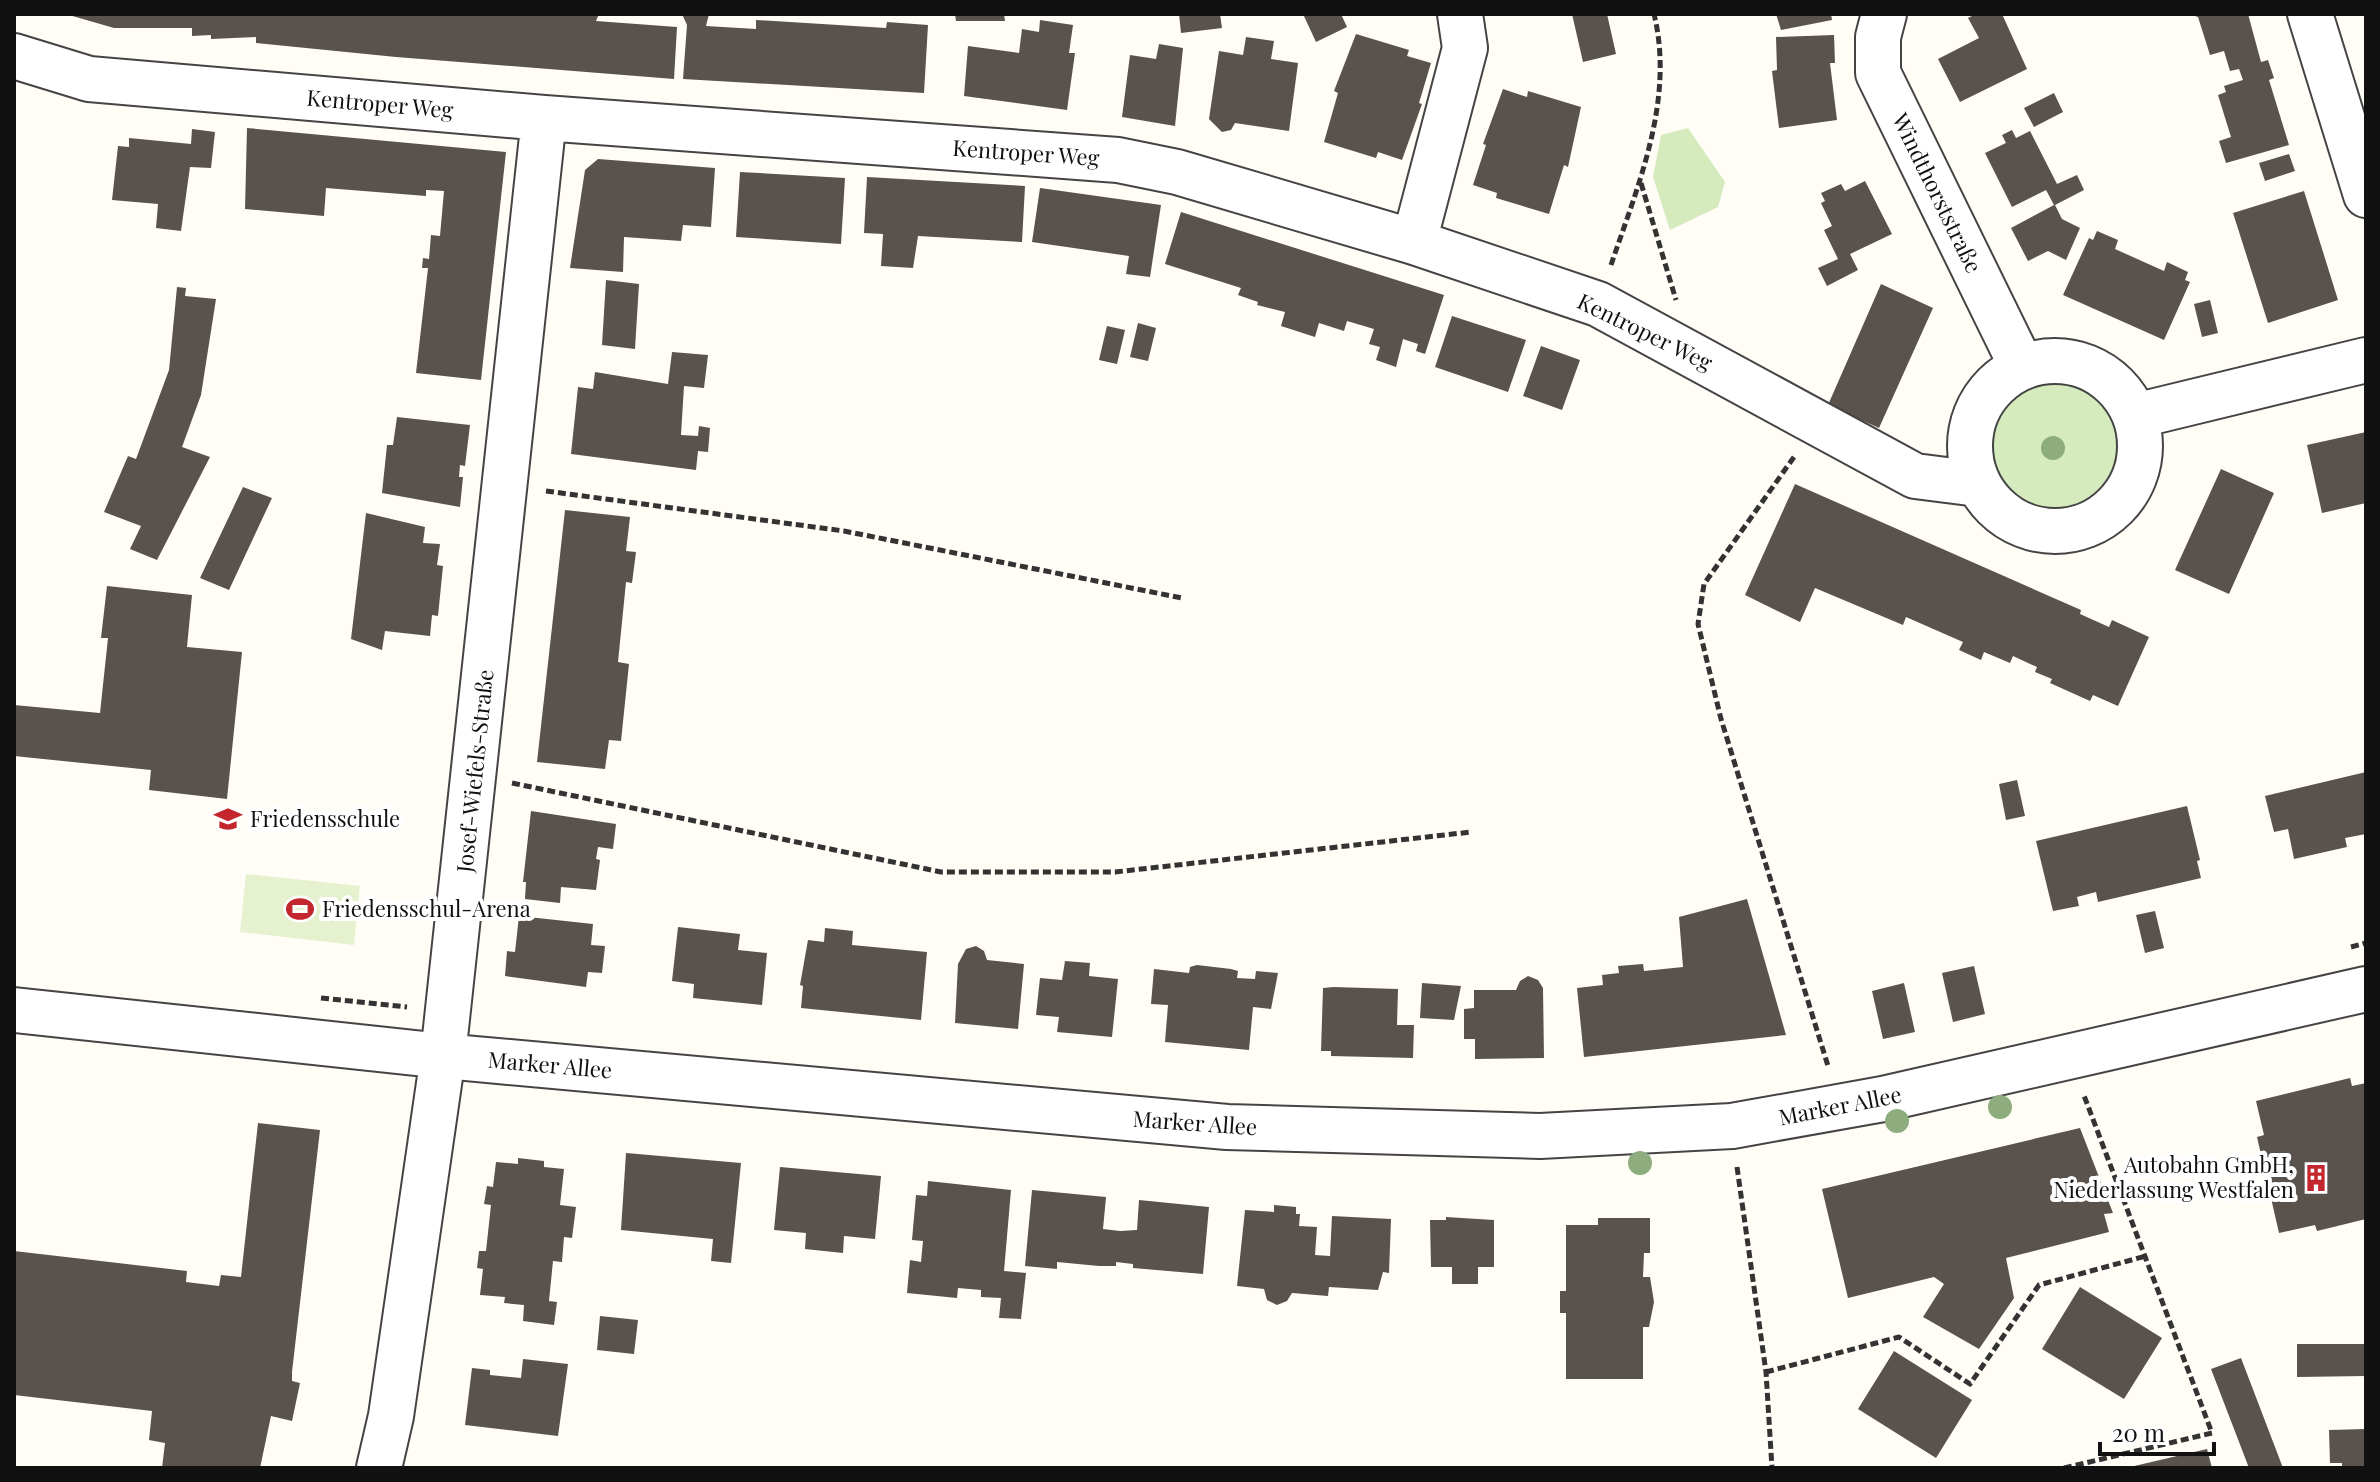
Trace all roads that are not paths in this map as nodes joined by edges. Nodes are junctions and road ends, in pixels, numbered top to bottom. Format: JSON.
{"nodes":[{"id":1,"x":1460,"y":14,"type":"edge"},
{"id":2,"x":1884,"y":14,"type":"edge"},
{"id":3,"x":2310,"y":14,"type":"edge"},
{"id":4,"x":14,"y":56,"type":"edge"},
{"id":5,"x":544,"y":118,"type":"junction"},
{"id":6,"x":2366,"y":195,"type":"edge"},
{"id":7,"x":1414,"y":242,"type":"junction"},
{"id":8,"x":2366,"y":360,"type":"edge"},
{"id":9,"x":2022,"y":367,"type":"junction"},
{"id":10,"x":2135,"y":416,"type":"junction"},
{"id":11,"x":1978,"y":484,"type":"junction"},
{"id":12,"x":2366,"y":989,"type":"edge"},
{"id":13,"x":14,"y":1010,"type":"edge"},
{"id":14,"x":443,"y":1056,"type":"junction"},
{"id":15,"x":379,"y":1468,"type":"edge"}],
"edges":[{"from":1,"to":7,"type":"street"},
{"from":2,"to":9,"type":"street","name":"Windthorststraße"},
{"from":3,"to":6,"type":"street"},
{"from":4,"to":5,"type":"street","name":"Kentroper Weg"},
{"from":5,"to":7,"type":"street","name":"Kentroper Weg"},
{"from":5,"to":14,"type":"street","name":"Josef-Wiefels-Straße"},
{"from":7,"to":11,"type":"street","name":"Kentroper Weg"},
{"from":8,"to":10,"type":"street"},
{"from":9,"to":10,"type":"street"},
{"from":9,"to":11,"type":"street"},
{"from":10,"to":11,"type":"street"},
{"from":12,"to":14,"type":"street","name":"Marker Allee"},
{"from":13,"to":14,"type":"street","name":"Marker Allee"},
{"from":14,"to":15,"type":"street","name":"Josef-Wiefels-Straße"}]}
